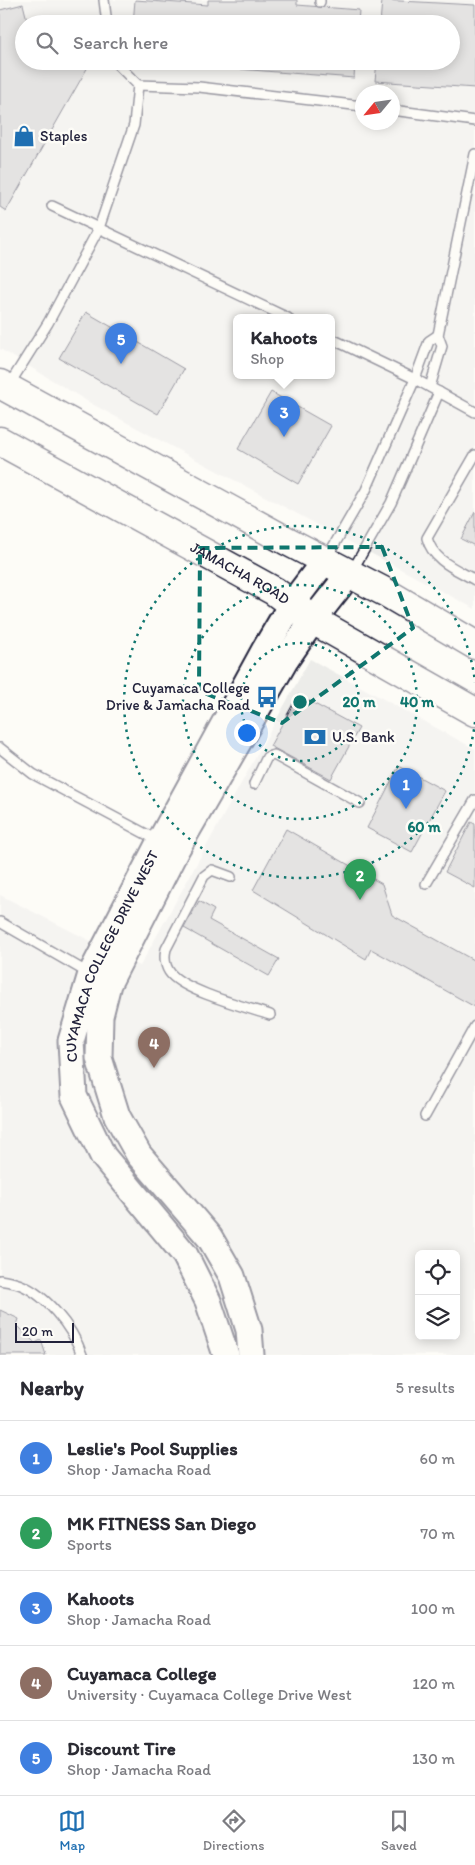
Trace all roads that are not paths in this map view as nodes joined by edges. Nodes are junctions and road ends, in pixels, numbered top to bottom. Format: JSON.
{"nodes":[{"id":1,"x":104,"y":0,"type":"edge"},
{"id":2,"x":106,"y":15,"type":"edge"},
{"id":3,"x":123,"y":70,"type":"edge"},
{"id":4,"x":138,"y":86,"type":"junction"},
{"id":5,"x":355,"y":105,"type":"edge"},
{"id":6,"x":400,"y":111,"type":"edge"},
{"id":7,"x":475,"y":121,"type":"edge"},
{"id":8,"x":475,"y":154,"type":"edge"},
{"id":9,"x":52,"y":206,"type":"dead end"},
{"id":10,"x":98,"y":228,"type":"junction"},
{"id":11,"x":280,"y":314,"type":"edge"},
{"id":12,"x":438,"y":335,"type":"junction"},
{"id":13,"x":335,"y":340,"type":"edge"},
{"id":14,"x":415,"y":379,"type":"junction"},
{"id":15,"x":4,"y":386,"type":"edge"},
{"id":16,"x":430,"y":387,"type":"junction"},
{"id":17,"x":439,"y":392,"type":"junction"},
{"id":18,"x":475,"y":412,"type":"edge"},
{"id":19,"x":0,"y":441,"type":"edge"},
{"id":20,"x":475,"y":455,"type":"edge"},
{"id":21,"x":325,"y":560,"type":"junction"},
{"id":22,"x":350,"y":573,"type":"junction"},
{"id":23,"x":475,"y":580,"type":"edge"},
{"id":24,"x":302,"y":613,"type":"junction"},
{"id":25,"x":475,"y":645,"type":"edge"},
{"id":26,"x":475,"y":712,"type":"edge"},
{"id":27,"x":0,"y":748,"type":"edge"},
{"id":28,"x":254,"y":784,"type":"dead end"},
{"id":29,"x":475,"y":800,"type":"edge"},
{"id":30,"x":360,"y":803,"type":"dead end"},
{"id":31,"x":168,"y":846,"type":"junction"},
{"id":32,"x":231,"y":877,"type":"dead end"},
{"id":33,"x":426,"y":884,"type":"dead end"},
{"id":34,"x":0,"y":922,"type":"edge"},
{"id":35,"x":99,"y":979,"type":"junction"},
{"id":36,"x":270,"y":1015,"type":"dead end"},
{"id":37,"x":475,"y":1026,"type":"edge"},
{"id":38,"x":425,"y":1116,"type":"dead end"},
{"id":39,"x":0,"y":1280,"type":"edge"},
{"id":40,"x":82,"y":1355,"type":"edge"},
{"id":41,"x":226,"y":1355,"type":"edge"},
{"id":42,"x":251,"y":1355,"type":"edge"}],
"edges":[{"from":1,"to":2,"type":"lane"},
{"from":3,"to":4,"type":"lane"},
{"from":4,"to":5,"type":"lane"},
{"from":4,"to":10,"type":"lane"},
{"from":6,"to":7,"type":"lane"},
{"from":8,"to":12,"type":"lane"},
{"from":9,"to":10,"type":"lane"},
{"from":10,"to":11,"type":"lane"},
{"from":10,"to":15,"type":"lane"},
{"from":12,"to":14,"type":"lane"},
{"from":12,"to":16,"type":"lane"},
{"from":13,"to":14,"type":"lane"},
{"from":14,"to":16,"type":"lane"},
{"from":14,"to":21,"type":"lane"},
{"from":15,"to":21,"type":"main road"},
{"from":16,"to":17,"type":"lane"},
{"from":17,"to":18,"type":"lane"},
{"from":17,"to":22,"type":"lane"},
{"from":19,"to":24,"type":"main road","name":"JAMACHA ROAD"},
{"from":20,"to":23,"type":"lane"},
{"from":21,"to":22,"type":"main road"},
{"from":21,"to":24,"type":"street","name":"CUYAMACA COLLEGE DRIVE WEST"},
{"from":22,"to":24,"type":"street","name":"CUYAMACA COLLEGE DRIVE WEST"},
{"from":22,"to":25,"type":"main road"},
{"from":24,"to":26,"type":"main road","name":"JAMACHA ROAD"},
{"from":24,"to":31,"type":"street","name":"CUYAMACA COLLEGE DRIVE WEST"},
{"from":27,"to":31,"type":"lane"},
{"from":28,"to":30,"type":"lane"},
{"from":29,"to":33,"type":"lane"},
{"from":31,"to":35,"type":"street","name":"CUYAMACA COLLEGE DRIVE WEST"},
{"from":32,"to":36,"type":"lane"},
{"from":34,"to":35,"type":"lane"},
{"from":35,"to":41,"type":"street","name":"CUYAMACA COLLEGE DRIVE WEST"},
{"from":35,"to":42,"type":"street","name":"CUYAMACA COLLEGE DRIVE WEST"},
{"from":37,"to":38,"type":"lane"},
{"from":39,"to":40,"type":"lane"}]}
